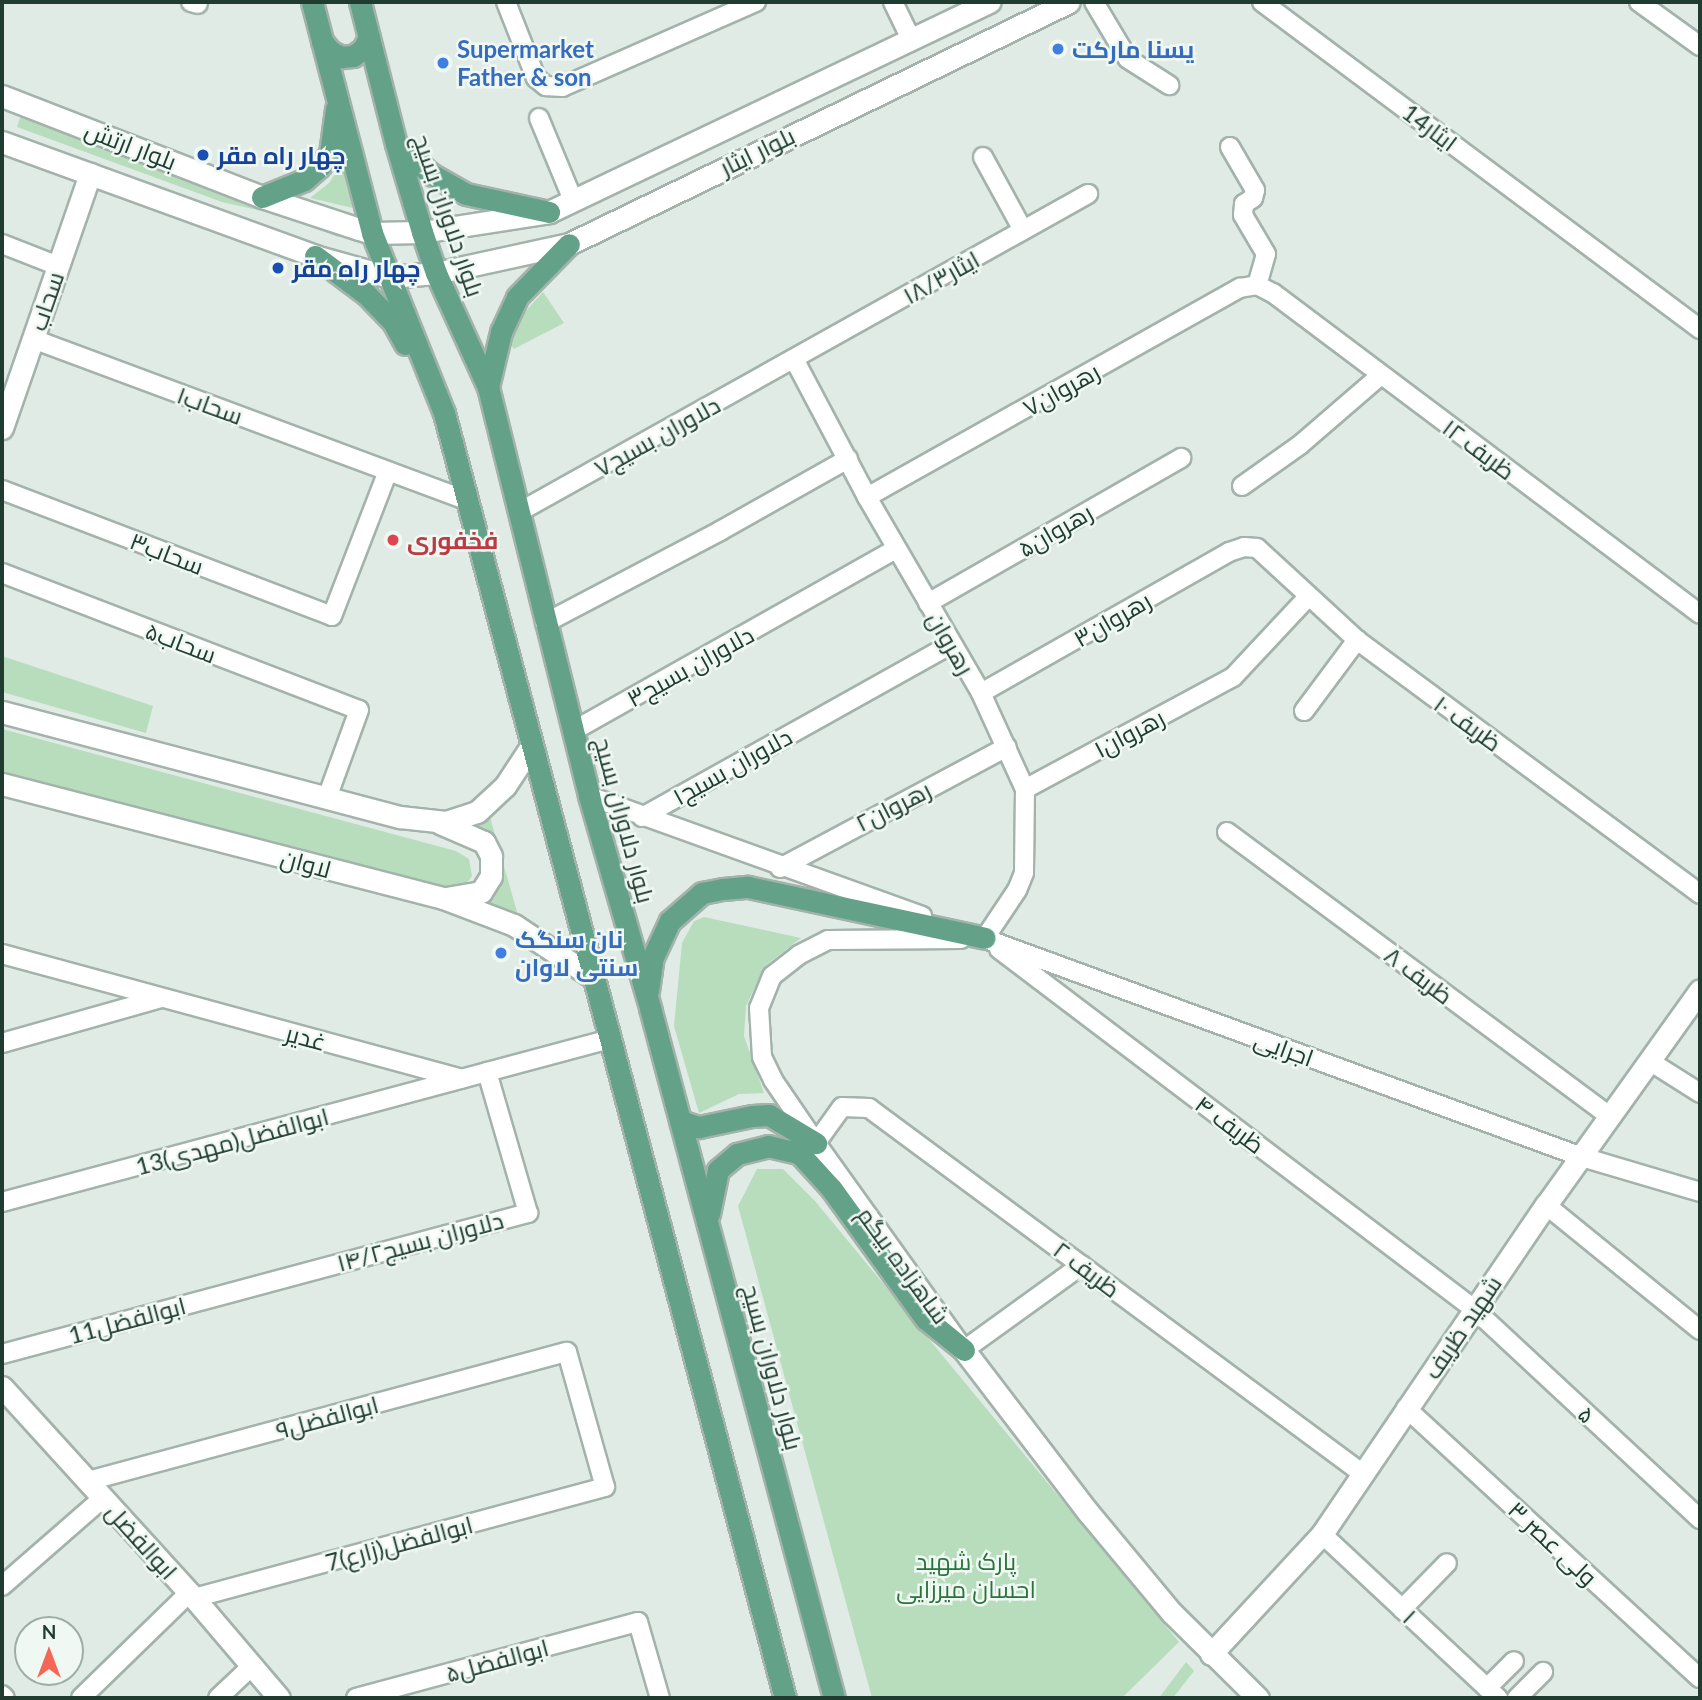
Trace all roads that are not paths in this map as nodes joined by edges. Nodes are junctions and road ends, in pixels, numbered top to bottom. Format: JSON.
{"nodes":[{"id":1,"x":312,"y":2,"type":"edge"},
{"id":2,"x":360,"y":2,"type":"edge"},
{"id":3,"x":506,"y":2,"type":"edge"},
{"id":4,"x":756,"y":2,"type":"edge"},
{"id":5,"x":893,"y":2,"type":"edge"},
{"id":6,"x":989,"y":2,"type":"edge"},
{"id":7,"x":1069,"y":2,"type":"edge"},
{"id":8,"x":1094,"y":2,"type":"edge"},
{"id":9,"x":1262,"y":2,"type":"edge"},
{"id":10,"x":1639,"y":2,"type":"edge"},
{"id":11,"x":369,"y":37,"type":"junction"},
{"id":12,"x":911,"y":39,"type":"junction"},
{"id":13,"x":322,"y":41,"type":"junction"},
{"id":14,"x":1700,"y":47,"type":"edge"},
{"id":15,"x":1170,"y":85,"type":"dead end"},
{"id":16,"x":2,"y":96,"type":"edge"},
{"id":17,"x":337,"y":100,"type":"junction"},
{"id":18,"x":539,"y":118,"type":"dead end"},
{"id":19,"x":705,"y":137,"type":"junction"},
{"id":20,"x":2,"y":142,"type":"edge"},
{"id":21,"x":396,"y":144,"type":"junction"},
{"id":22,"x":1230,"y":147,"type":"dead end"},
{"id":23,"x":983,"y":157,"type":"dead end"},
{"id":24,"x":720,"y":169,"type":"junction"},
{"id":25,"x":90,"y":174,"type":"junction"},
{"id":26,"x":1088,"y":194,"type":"dead end"},
{"id":27,"x":262,"y":197,"type":"junction"},
{"id":28,"x":573,"y":200,"type":"junction"},
{"id":29,"x":548,"y":212,"type":"junction"},
{"id":30,"x":1023,"y":230,"type":"junction"},
{"id":31,"x":422,"y":232,"type":"junction"},
{"id":32,"x":372,"y":233,"type":"junction"},
{"id":33,"x":2,"y":244,"type":"edge"},
{"id":34,"x":569,"y":244,"type":"junction"},
{"id":35,"x":315,"y":256,"type":"junction"},
{"id":36,"x":58,"y":266,"type":"junction"},
{"id":37,"x":436,"y":273,"type":"junction"},
{"id":38,"x":389,"y":277,"type":"junction"},
{"id":39,"x":1256,"y":285,"type":"junction"},
{"id":40,"x":1700,"y":329,"type":"edge"},
{"id":41,"x":33,"y":339,"type":"junction"},
{"id":42,"x":794,"y":359,"type":"junction"},
{"id":43,"x":1381,"y":376,"type":"junction"},
{"id":44,"x":488,"y":387,"type":"junction"},
{"id":45,"x":6,"y":405,"type":"edge"},
{"id":46,"x":444,"y":413,"type":"junction"},
{"id":47,"x":2,"y":428,"type":"edge"},
{"id":48,"x":1181,"y":458,"type":"dead end"},
{"id":49,"x":848,"y":459,"type":"junction"},
{"id":50,"x":388,"y":471,"type":"junction"},
{"id":51,"x":1242,"y":486,"type":"dead end"},
{"id":52,"x":2,"y":490,"type":"edge"},
{"id":53,"x":867,"y":497,"type":"junction"},
{"id":54,"x":467,"y":500,"type":"junction"},
{"id":55,"x":519,"y":512,"type":"junction"},
{"id":56,"x":1244,"y":547,"type":"joint"},
{"id":57,"x":896,"y":549,"type":"junction"},
{"id":58,"x":2,"y":573,"type":"edge"},
{"id":59,"x":1307,"y":598,"type":"junction"},
{"id":60,"x":928,"y":603,"type":"junction"},
{"id":61,"x":1700,"y":614,"type":"edge"},
{"id":62,"x":545,"y":623,"type":"junction"},
{"id":63,"x":1357,"y":640,"type":"junction"},
{"id":64,"x":952,"y":645,"type":"junction"},
{"id":65,"x":981,"y":693,"type":"junction"},
{"id":66,"x":1304,"y":711,"type":"dead end"},
{"id":67,"x":2,"y":712,"type":"edge"},
{"id":68,"x":573,"y":731,"type":"junction"},
{"id":69,"x":532,"y":745,"type":"junction"},
{"id":70,"x":1007,"y":747,"type":"junction"},
{"id":71,"x":2,"y":784,"type":"edge"},
{"id":72,"x":1025,"y":789,"type":"junction"},
{"id":73,"x":589,"y":796,"type":"junction"},
{"id":74,"x":327,"y":798,"type":"junction"},
{"id":75,"x":642,"y":817,"type":"junction"},
{"id":76,"x":437,"y":822,"type":"junction"},
{"id":77,"x":1227,"y":832,"type":"dead end"},
{"id":78,"x":780,"y":868,"type":"junction"},
{"id":79,"x":1700,"y":894,"type":"edge"},
{"id":80,"x":443,"y":898,"type":"junction"},
{"id":81,"x":985,"y":938,"type":"junction"},
{"id":82,"x":2,"y":954,"type":"edge"},
{"id":83,"x":594,"y":978,"type":"junction"},
{"id":84,"x":1700,"y":990,"type":"edge"},
{"id":85,"x":647,"y":996,"type":"junction"},
{"id":86,"x":160,"y":998,"type":"junction"},
{"id":87,"x":610,"y":1039,"type":"junction"},
{"id":88,"x":2,"y":1043,"type":"edge"},
{"id":89,"x":1651,"y":1062,"type":"junction"},
{"id":90,"x":486,"y":1072,"type":"junction"},
{"id":91,"x":461,"y":1079,"type":"junction"},
{"id":92,"x":1700,"y":1093,"type":"edge"},
{"id":93,"x":1611,"y":1118,"type":"junction"},
{"id":94,"x":680,"y":1121,"type":"junction"},
{"id":95,"x":816,"y":1143,"type":"junction"},
{"id":96,"x":1582,"y":1157,"type":"junction"},
{"id":97,"x":1700,"y":1192,"type":"edge"},
{"id":98,"x":2,"y":1202,"type":"edge"},
{"id":99,"x":1546,"y":1205,"type":"junction"},
{"id":100,"x":708,"y":1226,"type":"junction"},
{"id":101,"x":1082,"y":1265,"type":"junction"},
{"id":102,"x":253,"y":1286,"type":"joint"},
{"id":103,"x":1474,"y":1309,"type":"junction"},
{"id":104,"x":1700,"y":1330,"type":"edge"},
{"id":105,"x":964,"y":1350,"type":"junction"},
{"id":106,"x":2,"y":1354,"type":"edge"},
{"id":107,"x":2,"y":1387,"type":"edge"},
{"id":108,"x":1406,"y":1408,"type":"junction"},
{"id":109,"x":1363,"y":1474,"type":"junction"},
{"id":110,"x":88,"y":1481,"type":"junction"},
{"id":111,"x":604,"y":1487,"type":"joint"},
{"id":112,"x":103,"y":1498,"type":"junction"},
{"id":113,"x":1700,"y":1519,"type":"edge"},
{"id":114,"x":1322,"y":1534,"type":"junction"},
{"id":115,"x":1447,"y":1563,"type":"dead end"},
{"id":116,"x":2,"y":1586,"type":"edge"},
{"id":117,"x":192,"y":1595,"type":"junction"},
{"id":118,"x":1402,"y":1609,"type":"junction"},
{"id":119,"x":1211,"y":1654,"type":"junction"},
{"id":120,"x":1514,"y":1661,"type":"dead end"},
{"id":121,"x":252,"y":1666,"type":"junction"},
{"id":122,"x":1543,"y":1672,"type":"dead end"},
{"id":123,"x":1700,"y":1678,"type":"edge"},
{"id":124,"x":1492,"y":1693,"type":"edge"},
{"id":125,"x":81,"y":1698,"type":"edge"},
{"id":126,"x":218,"y":1698,"type":"edge"},
{"id":127,"x":279,"y":1698,"type":"edge"},
{"id":128,"x":356,"y":1698,"type":"edge"},
{"id":129,"x":660,"y":1698,"type":"edge"},
{"id":130,"x":785,"y":1698,"type":"edge"},
{"id":131,"x":834,"y":1698,"type":"edge"},
{"id":132,"x":1258,"y":1698,"type":"edge"},
{"id":133,"x":1517,"y":1698,"type":"edge"}],
"edges":[{"from":1,"to":13,"type":"main road"},
{"from":2,"to":11,"type":"main road","name":"بلوار دلاوران بسیج"},
{"from":3,"to":4,"type":"street"},
{"from":5,"to":12,"type":"street"},
{"from":6,"to":12,"type":"street","name":"بلوار ایثار"},
{"from":7,"to":24,"type":"street","name":"بلوار ایثار"},
{"from":8,"to":15,"type":"street"},
{"from":9,"to":40,"type":"street","name":"ایثار14"},
{"from":10,"to":14,"type":"street"},
{"from":11,"to":13,"type":"main road"},
{"from":11,"to":21,"type":"main road","name":"بلوار دلاوران بسیج"},
{"from":12,"to":19,"type":"street","name":"بلوار ایثار"},
{"from":13,"to":17,"type":"main road"},
{"from":16,"to":27,"type":"street","name":"بلوار ارتش"},
{"from":17,"to":27,"type":"main road"},
{"from":17,"to":32,"type":"main road"},
{"from":18,"to":28,"type":"street"},
{"from":19,"to":24,"type":"street"},
{"from":19,"to":28,"type":"street","name":"بلوار ایثار"},
{"from":20,"to":25,"type":"street","name":"بلوار ارتش"},
{"from":21,"to":29,"type":"main road"},
{"from":21,"to":31,"type":"main road","name":"بلوار دلاوران بسیج"},
{"from":22,"to":39,"type":"street"},
{"from":23,"to":30,"type":"street"},
{"from":24,"to":34,"type":"street","name":"بلوار ایثار"},
{"from":25,"to":35,"type":"street","name":"بلوار ارتش"},
{"from":25,"to":36,"type":"street","name":"سحاب"},
{"from":26,"to":30,"type":"street","name":"ایثار۱۸/۳"},
{"from":27,"to":32,"type":"street","name":"بلوار ارتش"},
{"from":28,"to":29,"type":"street","name":"بلوار ایثار"},
{"from":29,"to":31,"type":"street","name":"بلوار ایثار"},
{"from":30,"to":42,"type":"street","name":"ایثار۱۸/۳"},
{"from":31,"to":32,"type":"street","name":"بلوار ارتش"},
{"from":31,"to":37,"type":"main road","name":"بلوار دلاوران بسیج"},
{"from":32,"to":38,"type":"main road"},
{"from":33,"to":36,"type":"street"},
{"from":34,"to":37,"type":"street","name":"بلوار ایثار"},
{"from":34,"to":44,"type":"main road"},
{"from":35,"to":38,"type":"street","name":"بلوار ارتش"},
{"from":35,"to":46,"type":"main road"},
{"from":36,"to":41,"type":"street","name":"سحاب"},
{"from":37,"to":38,"type":"street","name":"بلوار ایثار"},
{"from":37,"to":44,"type":"main road","name":"بلوار دلاوران بسیج"},
{"from":38,"to":46,"type":"main road"},
{"from":39,"to":43,"type":"street","name":"ظریف ۱۲"},
{"from":39,"to":53,"type":"street","name":"رهروان۷"},
{"from":41,"to":45,"type":"street","name":"سحاب"},
{"from":41,"to":50,"type":"street","name":"۱سحاب"},
{"from":42,"to":49,"type":"street","name":"رهروان"},
{"from":42,"to":55,"type":"street","name":"دلاوران بسیج۷"},
{"from":43,"to":51,"type":"street"},
{"from":43,"to":61,"type":"street","name":"ظریف ۱۲"},
{"from":44,"to":55,"type":"main road","name":"بلوار دلاوران بسیج"},
{"from":45,"to":47,"type":"street","name":"سحاب"},
{"from":46,"to":54,"type":"main road"},
{"from":48,"to":60,"type":"street","name":"رهروان۵"},
{"from":49,"to":53,"type":"street","name":"رهروان"},
{"from":49,"to":62,"type":"street"},
{"from":50,"to":52,"type":"street","name":"۳سحاب"},
{"from":50,"to":54,"type":"street","name":"۱سحاب"},
{"from":53,"to":57,"type":"street","name":"رهروان"},
{"from":54,"to":69,"type":"main road"},
{"from":55,"to":62,"type":"main road","name":"بلوار دلاوران بسیج"},
{"from":56,"to":59,"type":"street","name":"ظریف ۱۰"},
{"from":56,"to":65,"type":"street","name":"رهروان۳"},
{"from":57,"to":60,"type":"street","name":"رهروان"},
{"from":57,"to":68,"type":"street","name":"دلاوران بسیج۳"},
{"from":58,"to":74,"type":"street","name":"۵سحاب"},
{"from":59,"to":63,"type":"street","name":"ظریف ۱۰"},
{"from":59,"to":72,"type":"street","name":"رهروان۱"},
{"from":60,"to":64,"type":"street","name":"رهروان"},
{"from":62,"to":68,"type":"main road","name":"بلوار دلاوران بسیج"},
{"from":63,"to":66,"type":"street"},
{"from":63,"to":79,"type":"street","name":"ظریف ۱۰"},
{"from":64,"to":65,"type":"street","name":"رهروان"},
{"from":64,"to":75,"type":"street","name":"دلاوران بسیج۱"},
{"from":65,"to":70,"type":"street","name":"رهروان"},
{"from":67,"to":74,"type":"street"},
{"from":68,"to":73,"type":"main road","name":"بلوار دلاوران بسیج"},
{"from":69,"to":76,"type":"street"},
{"from":69,"to":83,"type":"main road"},
{"from":70,"to":72,"type":"street","name":"رهروان"},
{"from":70,"to":78,"type":"street","name":"رهروان۲"},
{"from":71,"to":80,"type":"street","name":"لاوان"},
{"from":72,"to":81,"type":"street","name":"رهروان"},
{"from":73,"to":75,"type":"street","name":"اجرایی"},
{"from":73,"to":85,"type":"main road","name":"بلوار دلاوران بسیج"},
{"from":74,"to":76,"type":"street"},
{"from":75,"to":78,"type":"street","name":"اجرایی"},
{"from":76,"to":80,"type":"street"},
{"from":77,"to":93,"type":"street","name":"ظریف ۸"},
{"from":78,"to":81,"type":"street","name":"اجرایی"},
{"from":80,"to":83,"type":"street","name":"لاوان"},
{"from":81,"to":85,"type":"main road"},
{"from":81,"to":95,"type":"street","name":"شاهزاده بیگم"},
{"from":81,"to":96,"type":"street","name":"اجرایی"},
{"from":81,"to":103,"type":"street","name":"ظریف ۴"},
{"from":82,"to":86,"type":"street","name":"غدیر"},
{"from":83,"to":87,"type":"main road"},
{"from":84,"to":89,"type":"street","name":"شهید ظریف"},
{"from":85,"to":94,"type":"main road","name":"بلوار دلاوران بسیج"},
{"from":86,"to":88,"type":"street"},
{"from":86,"to":91,"type":"street","name":"غدیر"},
{"from":87,"to":90,"type":"street"},
{"from":87,"to":130,"type":"main road"},
{"from":89,"to":92,"type":"street"},
{"from":89,"to":93,"type":"street","name":"شهید ظریف"},
{"from":90,"to":91,"type":"street"},
{"from":90,"to":102,"type":"street","name":"۱۴/۲دلاوران بسیج"},
{"from":91,"to":98,"type":"street","name":"13ابوالفضل(مهدی)"},
{"from":93,"to":96,"type":"street","name":"شهید ظریف"},
{"from":94,"to":95,"type":"main road"},
{"from":94,"to":100,"type":"main road","name":"بلوار دلاوران بسیج"},
{"from":95,"to":101,"type":"street","name":"ظریف ۲"},
{"from":95,"to":105,"type":"street","name":"شاهزاده بیگم"},
{"from":96,"to":97,"type":"street","name":"اجرایی"},
{"from":96,"to":99,"type":"street","name":"شهید ظریف"},
{"from":99,"to":103,"type":"street","name":"شهید ظریف"},
{"from":99,"to":104,"type":"street"},
{"from":100,"to":105,"type":"main road"},
{"from":100,"to":131,"type":"main road","name":"بلوار دلاوران بسیج"},
{"from":101,"to":105,"type":"street"},
{"from":101,"to":109,"type":"street","name":"ظریف ۲"},
{"from":102,"to":106,"type":"street","name":"11ابوالفضل"},
{"from":103,"to":108,"type":"street","name":"شهید ظریف"},
{"from":103,"to":113,"type":"street","name":"۵"},
{"from":105,"to":119,"type":"street","name":"شاهزاده بیگم"},
{"from":107,"to":110,"type":"street","name":"ابوالفضل"},
{"from":108,"to":109,"type":"street","name":"شهید ظریف"},
{"from":108,"to":123,"type":"street","name":"ولی عصر ۳"},
{"from":109,"to":114,"type":"street","name":"شهید ظریف"},
{"from":110,"to":111,"type":"street","name":"ابوالفضل۹"},
{"from":110,"to":112,"type":"street","name":"ابوالفضل"},
{"from":111,"to":117,"type":"street","name":"7ابوالفضل(زارع)"},
{"from":112,"to":116,"type":"street"},
{"from":112,"to":117,"type":"street","name":"ابوالفضل"},
{"from":114,"to":118,"type":"street","name":"۱"},
{"from":114,"to":119,"type":"street","name":"شهید ظریف"},
{"from":115,"to":118,"type":"street"},
{"from":117,"to":121,"type":"street","name":"ابوالفضل"},
{"from":117,"to":125,"type":"street"},
{"from":118,"to":124,"type":"street","name":"۱"},
{"from":119,"to":132,"type":"street","name":"شاهزاده بیگم"},
{"from":120,"to":124,"type":"street"},
{"from":121,"to":126,"type":"street"},
{"from":121,"to":127,"type":"street","name":"ابوالفضل"},
{"from":122,"to":133,"type":"street"},
{"from":128,"to":129,"type":"street","name":"ابوالفضل۵"}]}
